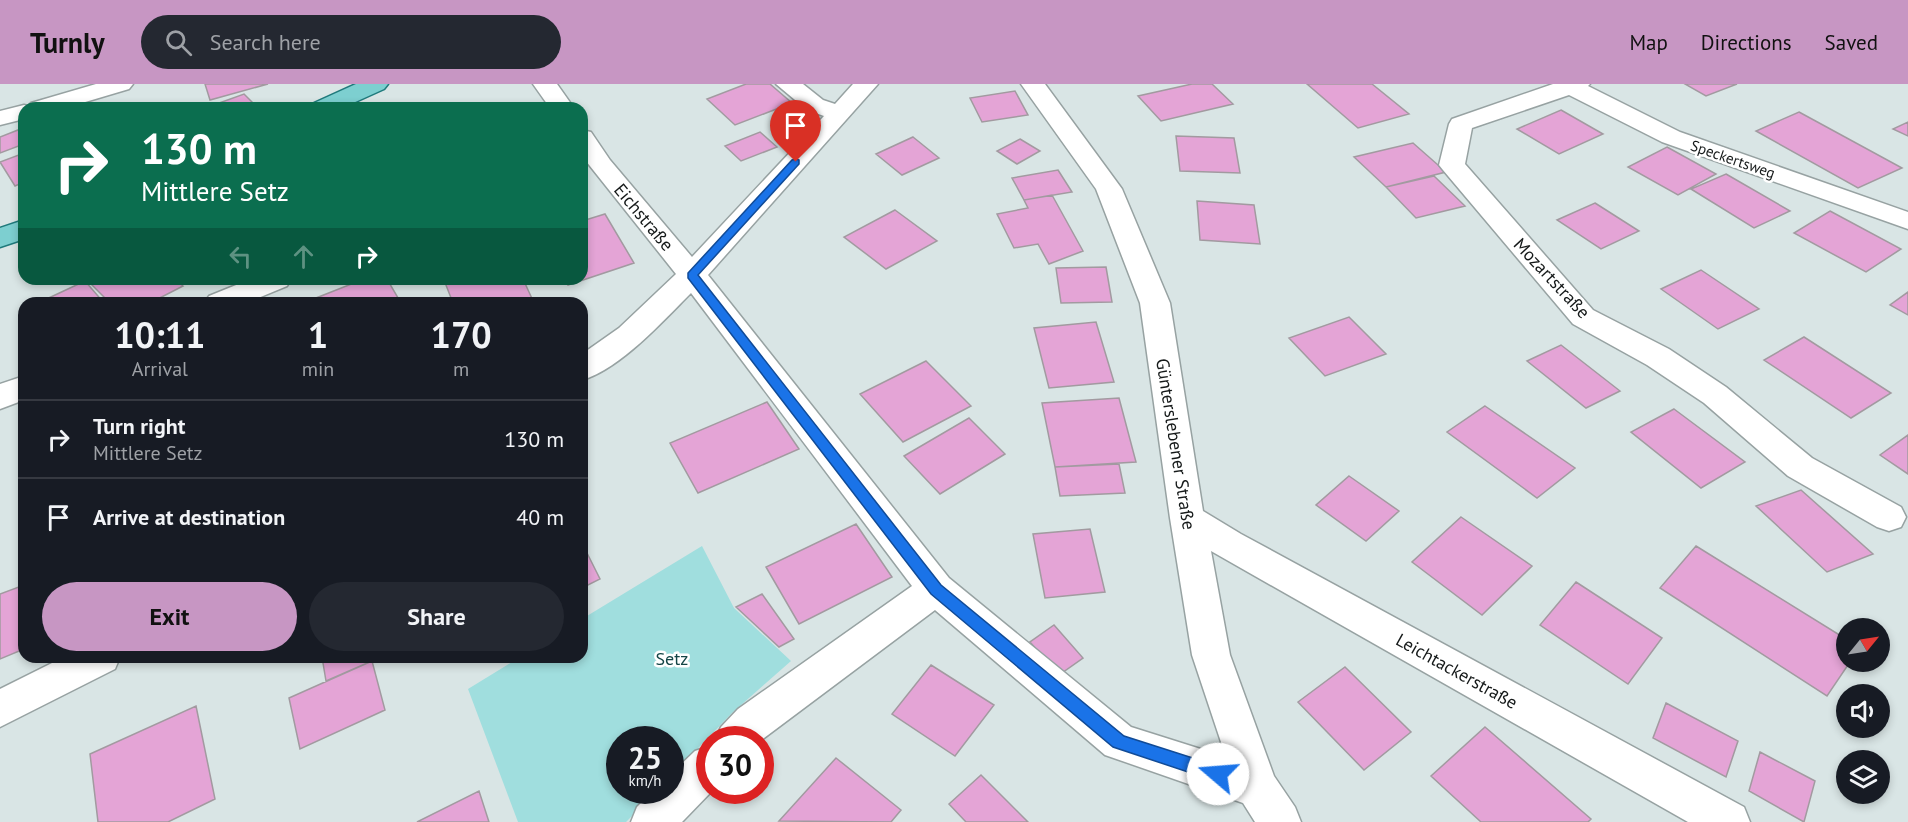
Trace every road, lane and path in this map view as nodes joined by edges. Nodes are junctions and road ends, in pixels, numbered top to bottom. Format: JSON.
{"nodes":[{"id":1,"x":121,"y":84,"type":"edge"},
{"id":2,"x":376,"y":84,"type":"edge"},
{"id":3,"x":545,"y":84,"type":"edge"},
{"id":4,"x":788,"y":84,"type":"edge"},
{"id":5,"x":866,"y":84,"type":"edge"},
{"id":6,"x":1033,"y":84,"type":"edge"},
{"id":7,"x":1571,"y":85,"type":"edge"},
{"id":8,"x":60,"y":102,"type":"edge"},
{"id":9,"x":336,"y":102,"type":"edge"},
{"id":10,"x":558,"y":102,"type":"edge"},
{"id":11,"x":840,"y":113,"type":"junction"},
{"id":12,"x":18,"y":114,"type":"edge"},
{"id":13,"x":0,"y":118,"type":"edge"},
{"id":14,"x":592,"y":168,"type":"edge"},
{"id":15,"x":1908,"y":221,"type":"edge"},
{"id":16,"x":18,"y":231,"type":"edge"},
{"id":17,"x":0,"y":238,"type":"edge"},
{"id":18,"x":692,"y":275,"type":"junction"},
{"id":19,"x":262,"y":285,"type":"edge"},
{"id":20,"x":234,"y":297,"type":"edge"},
{"id":21,"x":588,"y":365,"type":"edge"},
{"id":22,"x":18,"y":390,"type":"edge"},
{"id":23,"x":0,"y":397,"type":"edge"},
{"id":24,"x":1186,"y":518,"type":"junction"},
{"id":25,"x":1889,"y":518,"type":"dead end"},
{"id":26,"x":936,"y":589,"type":"junction"},
{"id":27,"x":89,"y":663,"type":"edge"},
{"id":28,"x":0,"y":709,"type":"edge"},
{"id":29,"x":748,"y":726,"type":"edge"},
{"id":30,"x":696,"y":779,"type":"edge"},
{"id":31,"x":1257,"y":787,"type":"junction"},
{"id":32,"x":652,"y":822,"type":"edge"},
{"id":33,"x":1280,"y":822,"type":"edge"},
{"id":34,"x":1729,"y":822,"type":"edge"}],
"edges":[{"from":1,"to":8,"type":"street"},
{"from":2,"to":9,"type":"main road"},
{"from":3,"to":10,"type":"street"},
{"from":4,"to":11,"type":"street"},
{"from":5,"to":11,"type":"street"},
{"from":6,"to":24,"type":"street","name":"Günterslebener Straße"},
{"from":7,"to":15,"type":"street","name":"Speckertsweg"},
{"from":7,"to":25,"type":"street","name":"Mozartstraße"},
{"from":11,"to":18,"type":"street"},
{"from":12,"to":13,"type":"street"},
{"from":14,"to":18,"type":"street","name":"Eichstraße"},
{"from":16,"to":17,"type":"main road"},
{"from":18,"to":21,"type":"street"},
{"from":18,"to":26,"type":"street","name":"Eichstraße"},
{"from":19,"to":20,"type":"street"},
{"from":22,"to":23,"type":"street"},
{"from":24,"to":31,"type":"street","name":"Günterslebener Straße"},
{"from":24,"to":34,"type":"street","name":"Leichtackerstraße"},
{"from":26,"to":29,"type":"street"},
{"from":26,"to":31,"type":"street","name":"Eichstraße"},
{"from":27,"to":28,"type":"street"},
{"from":30,"to":32,"type":"street"},
{"from":31,"to":33,"type":"street","name":"Günterslebener Straße"}]}
